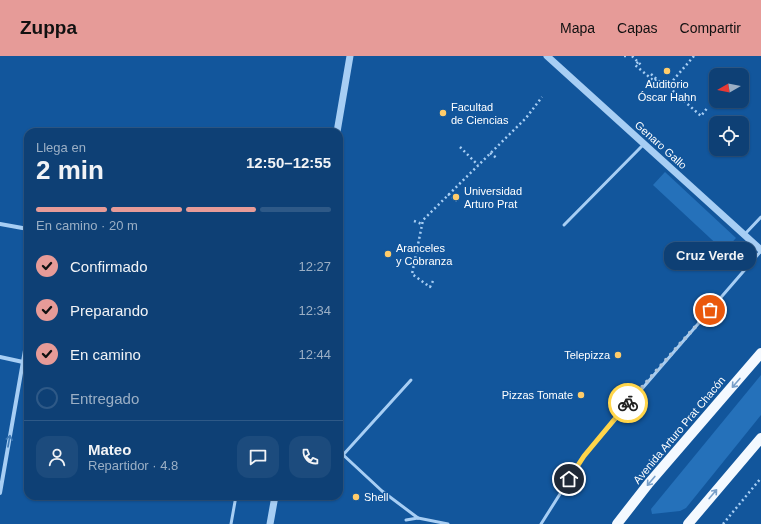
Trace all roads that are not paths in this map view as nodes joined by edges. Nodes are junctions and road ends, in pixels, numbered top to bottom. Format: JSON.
{"nodes":[{"id":1,"x":350,"y":56,"type":"edge"},
{"id":2,"x":547,"y":56,"type":"edge"},
{"id":3,"x":338,"y":128,"type":"edge"},
{"id":4,"x":644,"y":144,"type":"junction"},
{"id":5,"x":761,"y":217,"type":"edge"},
{"id":6,"x":0,"y":224,"type":"edge"},
{"id":7,"x":564,"y":225,"type":"dead end"},
{"id":8,"x":24,"y":228,"type":"edge"},
{"id":9,"x":744,"y":235,"type":"junction"},
{"id":10,"x":761,"y":251,"type":"edge"},
{"id":11,"x":761,"y":353,"type":"edge"},
{"id":12,"x":24,"y":356,"type":"edge"},
{"id":13,"x":0,"y":357,"type":"edge"},
{"id":14,"x":23,"y":362,"type":"junction"},
{"id":15,"x":411,"y":380,"type":"dead end"},
{"id":16,"x":761,"y":438,"type":"edge"},
{"id":17,"x":343,"y":455,"type":"joint"},
{"id":18,"x":0,"y":493,"type":"edge"},
{"id":19,"x":235,"y":500,"type":"edge"},
{"id":20,"x":274,"y":500,"type":"edge"},
{"id":21,"x":418,"y":518,"type":"junction"},
{"id":22,"x":406,"y":520,"type":"dead end"},
{"id":23,"x":231,"y":524,"type":"edge"},
{"id":24,"x":270,"y":524,"type":"edge"},
{"id":25,"x":448,"y":524,"type":"edge"},
{"id":26,"x":541,"y":524,"type":"edge"},
{"id":27,"x":617,"y":524,"type":"edge"},
{"id":28,"x":688,"y":524,"type":"edge"}],
"edges":[{"from":1,"to":3,"type":"street"},
{"from":2,"to":4,"type":"street","name":"Genaro Gallo"},
{"from":4,"to":7,"type":"lane"},
{"from":4,"to":9,"type":"street","name":"Genaro Gallo"},
{"from":5,"to":9,"type":"lane"},
{"from":6,"to":8,"type":"street"},
{"from":9,"to":10,"type":"street","name":"Genaro Gallo"},
{"from":10,"to":26,"type":"lane"},
{"from":11,"to":27,"type":"main road","name":"Avenida Arturo Prat Chacón","one_way":true},
{"from":12,"to":14,"type":"street"},
{"from":13,"to":14,"type":"street"},
{"from":18,"to":14,"type":"street","one_way":true},
{"from":15,"to":17,"type":"lane"},
{"from":28,"to":16,"type":"main road","one_way":true},
{"from":17,"to":21,"type":"lane"},
{"from":19,"to":23,"type":"lane"},
{"from":20,"to":24,"type":"street"},
{"from":21,"to":22,"type":"lane"},
{"from":21,"to":25,"type":"lane"}]}
